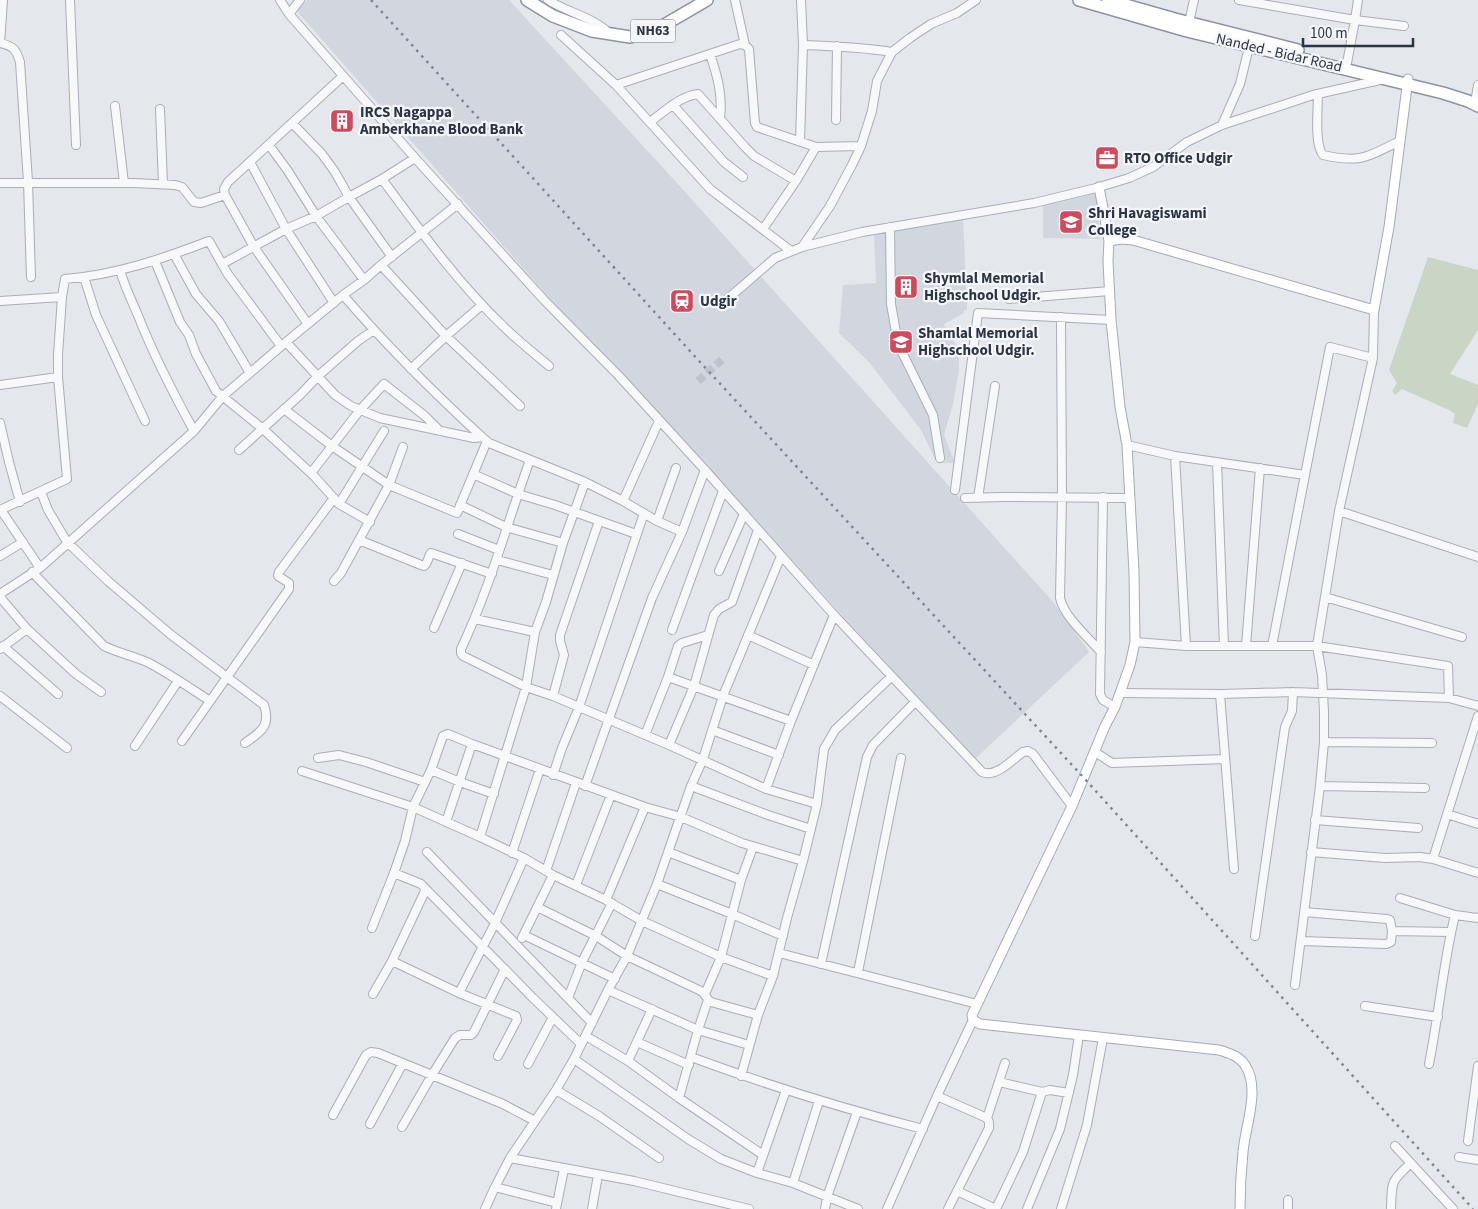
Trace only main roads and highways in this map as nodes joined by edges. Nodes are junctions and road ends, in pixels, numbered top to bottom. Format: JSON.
{"nodes":[{"id":1,"x":527,"y":0,"type":"edge"},
{"id":2,"x":707,"y":0,"type":"edge"},
{"id":3,"x":1079,"y":0,"type":"edge"},
{"id":4,"x":1108,"y":0,"type":"edge"},
{"id":5,"x":1124,"y":2,"type":"edge"},
{"id":6,"x":1188,"y":27,"type":"junction"},
{"id":7,"x":1250,"y":42,"type":"junction"},
{"id":8,"x":1407,"y":82,"type":"junction"},
{"id":9,"x":1477,"y":97,"type":"edge"},
{"id":10,"x":1099,"y":187,"type":"road end"},
{"id":11,"x":1109,"y":241,"type":"junction"},
{"id":12,"x":1240,"y":1209,"type":"edge"}],
"edges":[{"from":1,"to":2,"type":"highway","number":"NH63"},
{"from":3,"to":6,"type":"highway","name":"Nanded - Bidar Road"},
{"from":4,"to":5,"type":"highway","name":"Nanded - Bidar Road"},
{"from":5,"to":6,"type":"highway","name":"Nanded - Bidar Road"},
{"from":6,"to":7,"type":"highway","name":"Nanded - Bidar Road"},
{"from":7,"to":8,"type":"highway","name":"Nanded - Bidar Road"},
{"from":7,"to":8,"type":"highway","name":"Nanded - Bidar Road"},
{"from":8,"to":9,"type":"highway","name":"Nanded - Bidar Road"},
{"from":8,"to":11,"type":"main road"},
{"from":10,"to":11,"type":"main road"},
{"from":11,"to":12,"type":"main road"}]}
